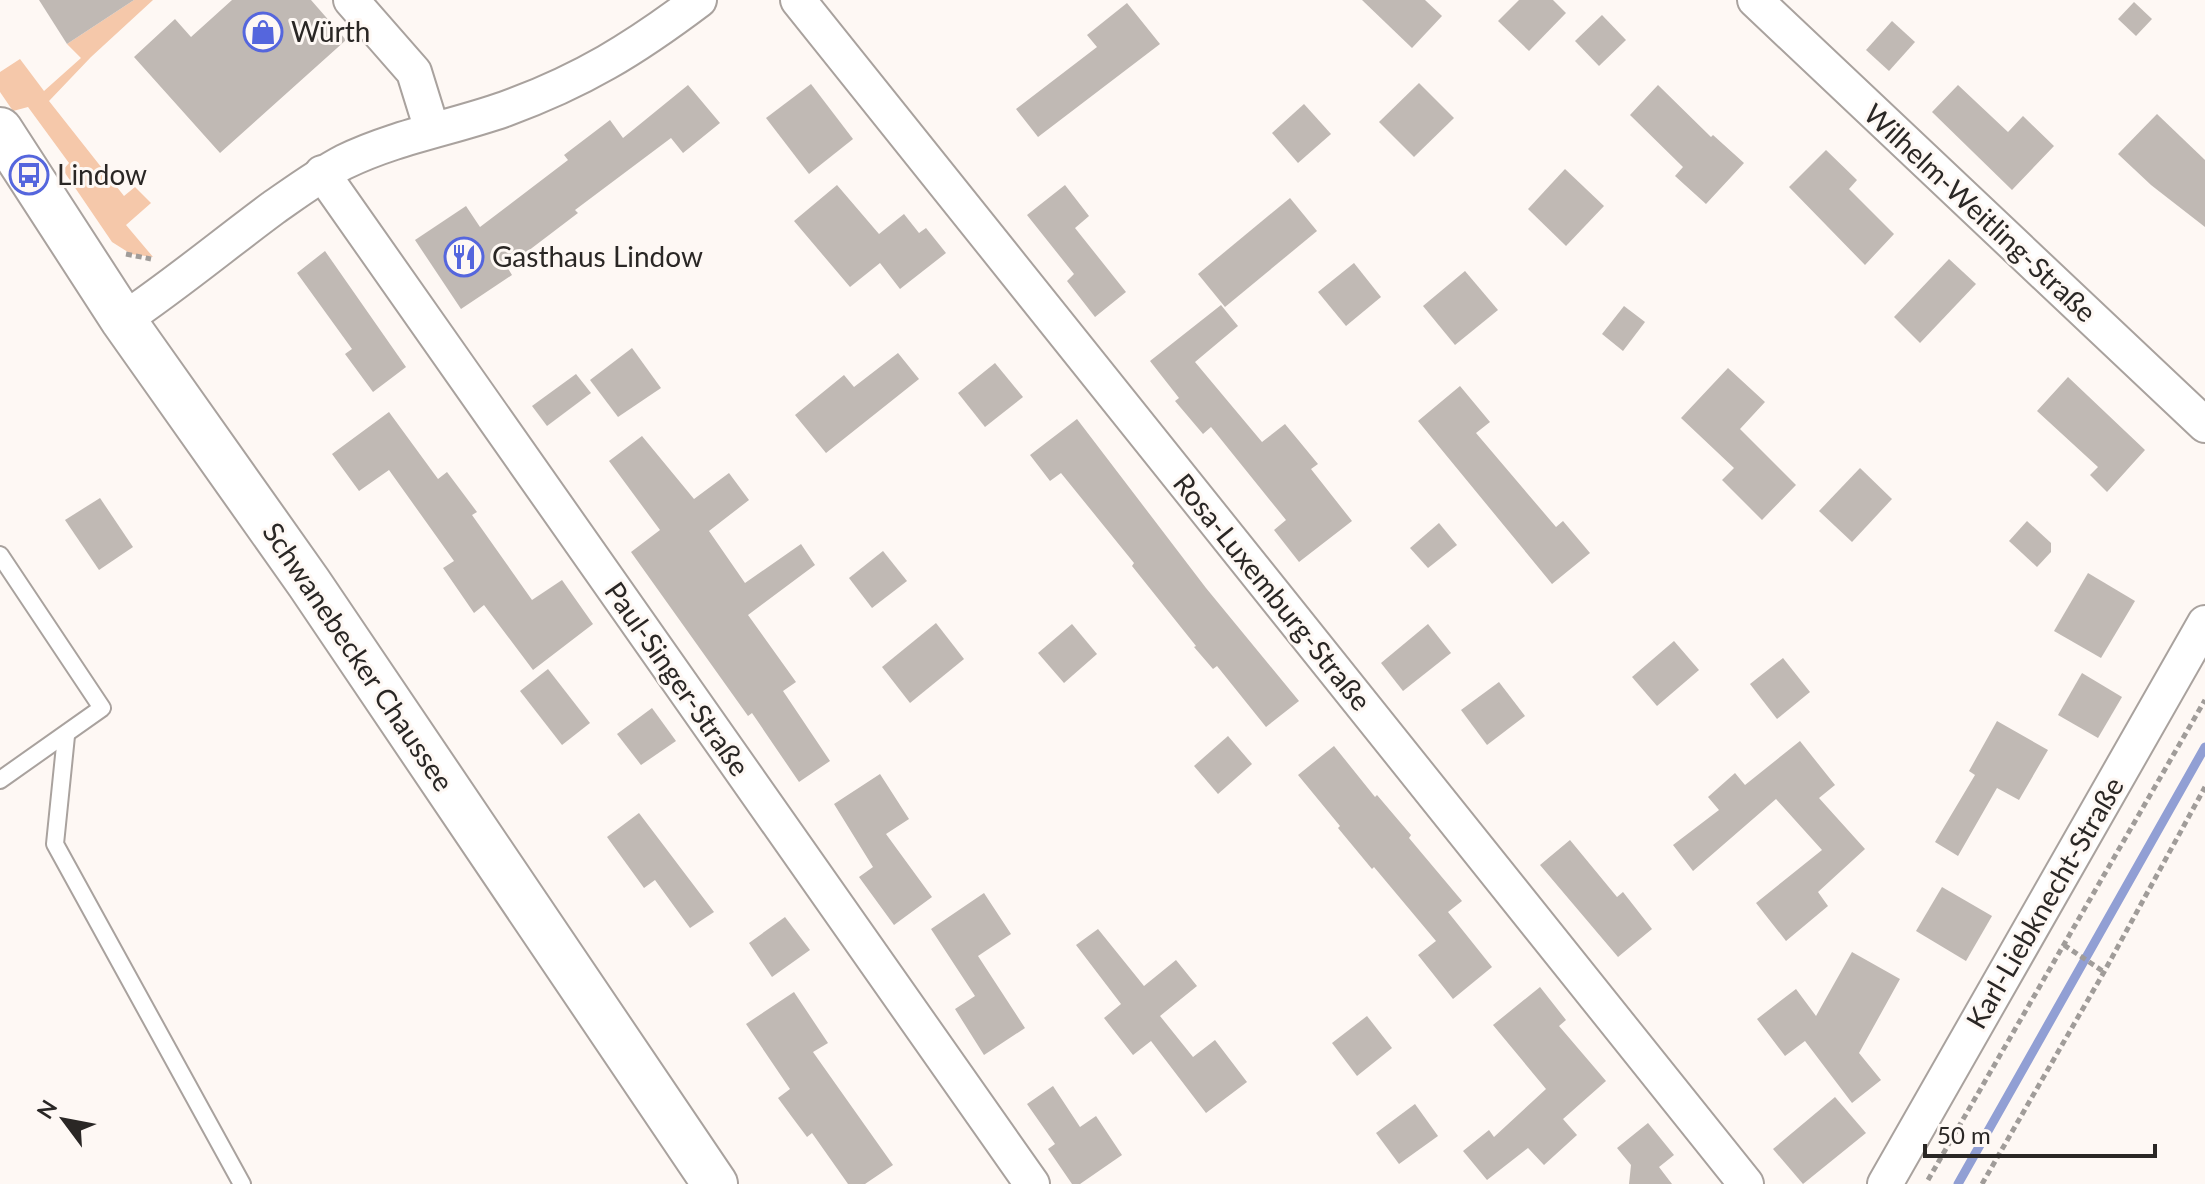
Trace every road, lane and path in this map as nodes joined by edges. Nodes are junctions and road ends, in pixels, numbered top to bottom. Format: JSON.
{"nodes":[{"id":1,"x":351,"y":0,"type":"edge"},
{"id":2,"x":699,"y":0,"type":"edge"},
{"id":3,"x":798,"y":0,"type":"edge"},
{"id":4,"x":1755,"y":0,"type":"edge"},
{"id":5,"x":0,"y":130,"type":"edge"},
{"id":6,"x":432,"y":130,"type":"junction"},
{"id":7,"x":322,"y":173,"type":"junction"},
{"id":8,"x":123,"y":320,"type":"junction"},
{"id":9,"x":2205,"y":425,"type":"edge"},
{"id":10,"x":0,"y":555,"type":"edge"},
{"id":11,"x":2205,"y":623,"type":"edge"},
{"id":12,"x":2205,"y":700,"type":"edge"},
{"id":13,"x":66,"y":736,"type":"junction"},
{"id":14,"x":0,"y":780,"type":"edge"},
{"id":15,"x":2205,"y":787,"type":"edge"},
{"id":16,"x":2064,"y":945,"type":"junction"},
{"id":17,"x":2104,"y":972,"type":"junction"},
{"id":18,"x":242,"y":1184,"type":"edge"},
{"id":19,"x":715,"y":1184,"type":"edge"},
{"id":20,"x":1032,"y":1184,"type":"edge"},
{"id":21,"x":1746,"y":1184,"type":"edge"},
{"id":22,"x":1885,"y":1184,"type":"edge"},
{"id":23,"x":1926,"y":1184,"type":"edge"},
{"id":24,"x":1982,"y":1184,"type":"edge"}],
"edges":[{"from":1,"to":6,"type":"street"},
{"from":2,"to":6,"type":"street"},
{"from":3,"to":21,"type":"street","name":"Rosa-Luxemburg-Straße"},
{"from":4,"to":9,"type":"street","name":"Wilhelm-Weitling-Straße"},
{"from":5,"to":8,"type":"main road","name":"Schwanebecker Chaussee"},
{"from":6,"to":7,"type":"street"},
{"from":7,"to":8,"type":"street"},
{"from":7,"to":20,"type":"street","name":"Paul-Singer-Straße"},
{"from":8,"to":19,"type":"main road","name":"Schwanebecker Chaussee"},
{"from":10,"to":13,"type":"lane"},
{"from":11,"to":22,"type":"street","name":"Karl-Liebknecht-Straße"},
{"from":12,"to":16,"type":"path"},
{"from":13,"to":14,"type":"lane"},
{"from":13,"to":18,"type":"lane"},
{"from":15,"to":17,"type":"path"},
{"from":16,"to":17,"type":"path"},
{"from":16,"to":23,"type":"path"},
{"from":17,"to":24,"type":"path"}]}
